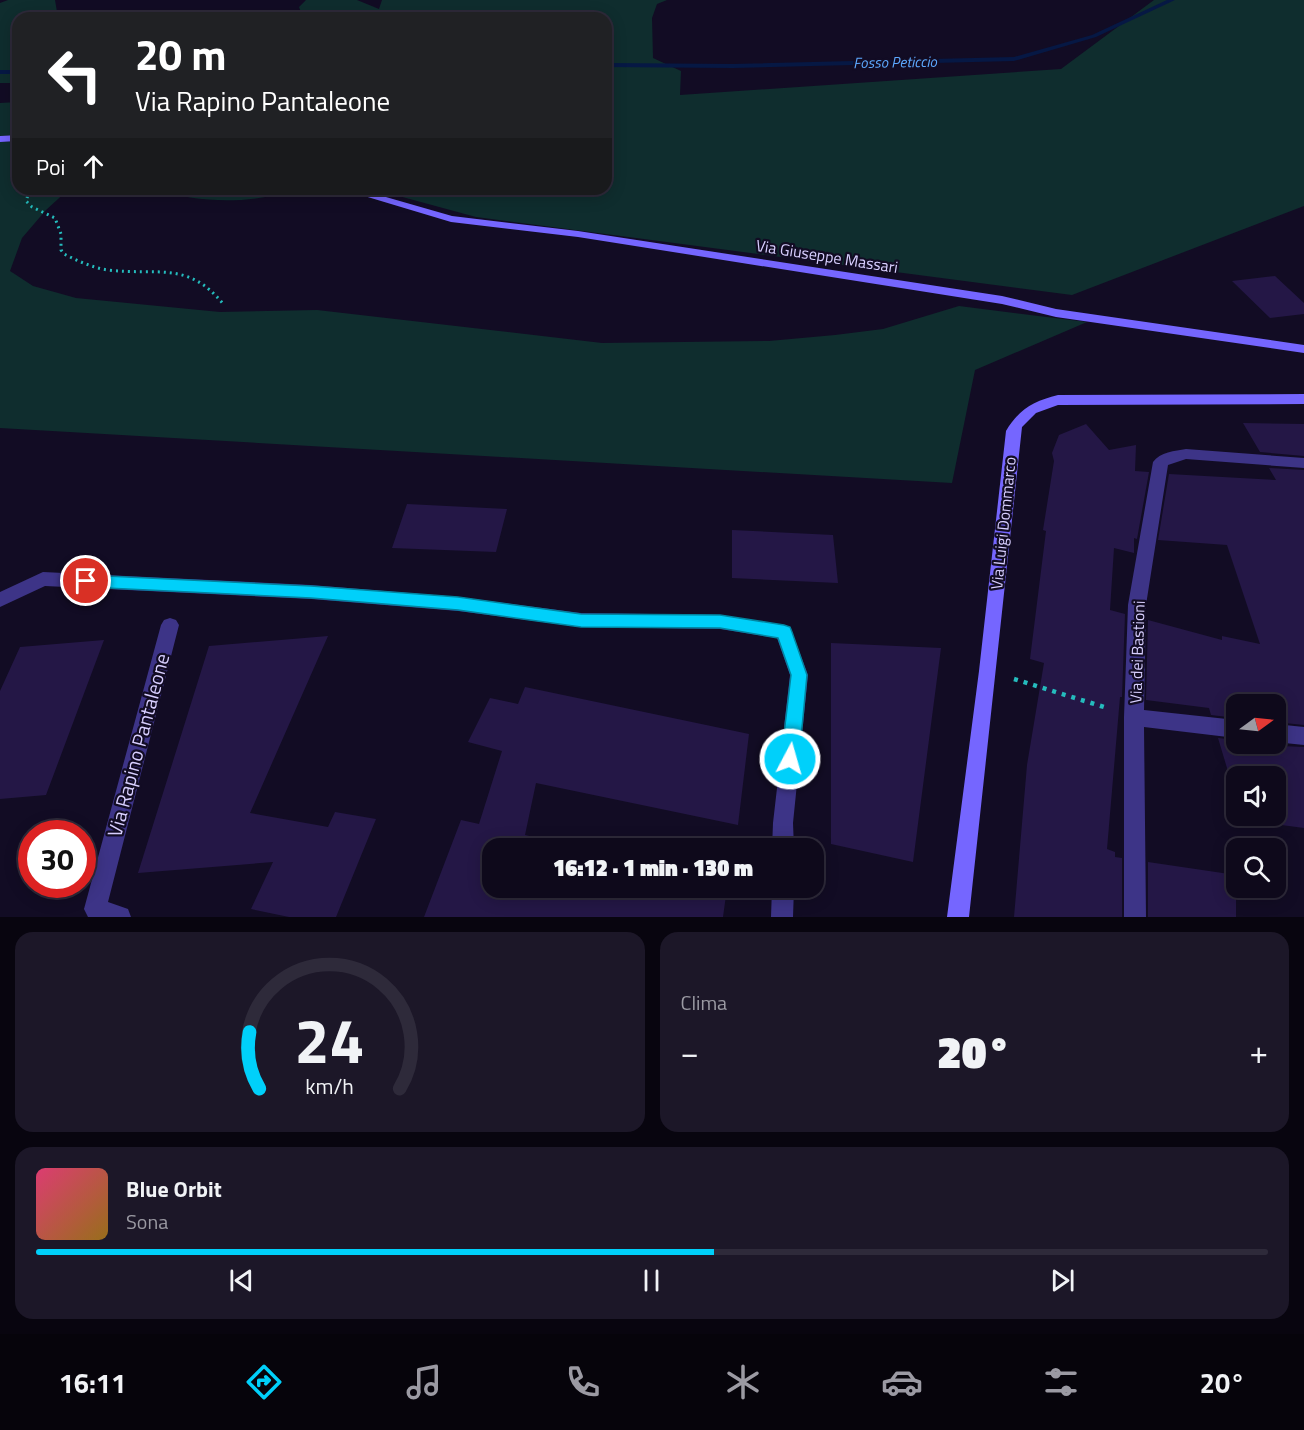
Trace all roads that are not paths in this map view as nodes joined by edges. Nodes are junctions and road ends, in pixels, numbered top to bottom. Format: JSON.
{"nodes":[{"id":1,"x":367,"y":195,"type":"edge"},
{"id":2,"x":1304,"y":349,"type":"edge"},
{"id":3,"x":1304,"y":399,"type":"edge"},
{"id":4,"x":1304,"y":463,"type":"edge"},
{"id":5,"x":0,"y":600,"type":"edge"},
{"id":6,"x":170,"y":625,"type":"dead end"},
{"id":7,"x":1134,"y":717,"type":"junction"},
{"id":8,"x":1226,"y":728,"type":"edge"},
{"id":9,"x":1286,"y":734,"type":"edge"},
{"id":10,"x":1304,"y":736,"type":"edge"},
{"id":11,"x":783,"y":838,"type":"edge"},
{"id":12,"x":783,"y":898,"type":"edge"},
{"id":13,"x":120,"y":917,"type":"edge"},
{"id":14,"x":782,"y":917,"type":"edge"},
{"id":15,"x":958,"y":917,"type":"edge"},
{"id":16,"x":1135,"y":917,"type":"edge"}],
"edges":[{"from":1,"to":2,"type":"street","name":"Via Giuseppe Massari"},
{"from":3,"to":15,"type":"street","name":"Via Luigi Dommarco"},
{"from":4,"to":7,"type":"street","name":"Via dei Bastioni"},
{"from":5,"to":11,"type":"street"},
{"from":6,"to":13,"type":"street","name":"Via Rapino Pantaleone"},
{"from":7,"to":8,"type":"street"},
{"from":7,"to":16,"type":"street","name":"Via dei Bastioni"},
{"from":9,"to":10,"type":"street"},
{"from":12,"to":14,"type":"street"}]}
